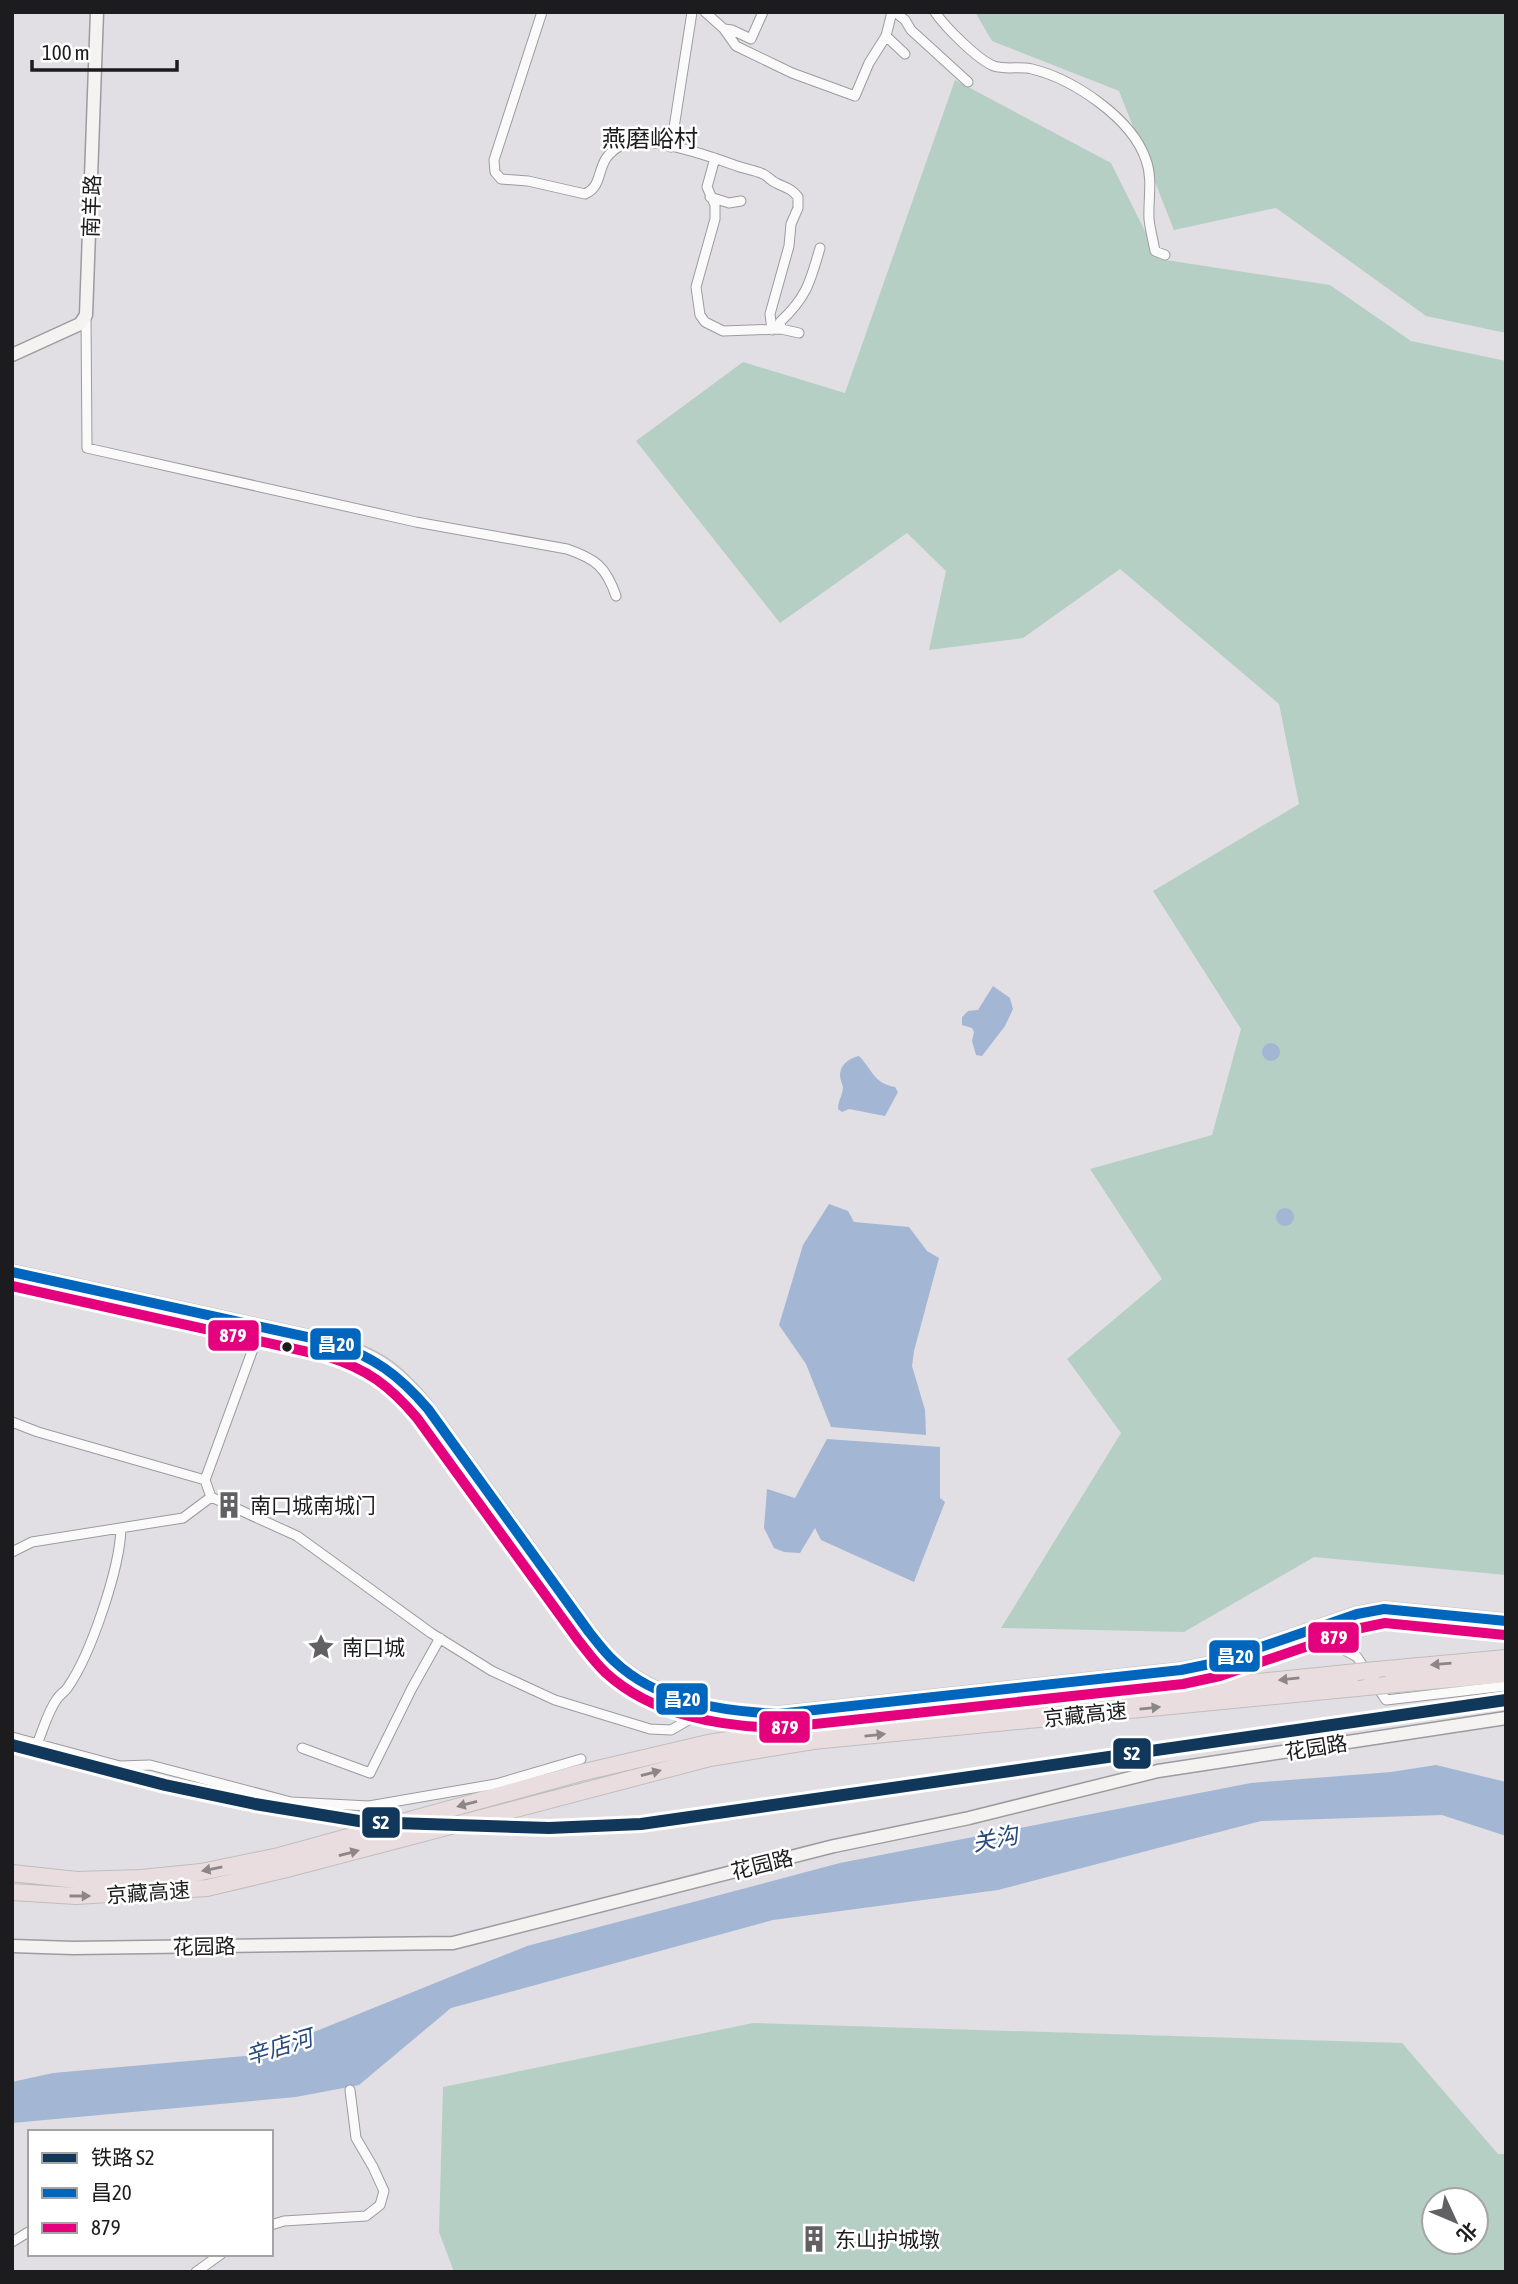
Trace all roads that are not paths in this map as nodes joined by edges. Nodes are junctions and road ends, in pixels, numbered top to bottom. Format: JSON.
{"nodes":[{"id":1,"x":97,"y":12,"type":"edge"},
{"id":2,"x":542,"y":12,"type":"edge"},
{"id":3,"x":692,"y":12,"type":"edge"},
{"id":4,"x":705,"y":12,"type":"edge"},
{"id":5,"x":763,"y":12,"type":"edge"},
{"id":6,"x":894,"y":12,"type":"edge"},
{"id":7,"x":935,"y":12,"type":"edge"},
{"id":8,"x":724,"y":29,"type":"junction"},
{"id":9,"x":886,"y":36,"type":"junction"},
{"id":10,"x":905,"y":54,"type":"dead end"},
{"id":11,"x":968,"y":82,"type":"dead end"},
{"id":12,"x":671,"y":147,"type":"junction"},
{"id":13,"x":715,"y":158,"type":"junction"},
{"id":14,"x":710,"y":197,"type":"junction"},
{"id":15,"x":741,"y":201,"type":"dead end"},
{"id":16,"x":820,"y":248,"type":"dead end"},
{"id":17,"x":1165,"y":255,"type":"dead end"},
{"id":18,"x":86,"y":315,"type":"junction"},
{"id":19,"x":776,"y":329,"type":"junction"},
{"id":20,"x":799,"y":333,"type":"dead end"},
{"id":21,"x":12,"y":355,"type":"edge"},
{"id":22,"x":616,"y":596,"type":"dead end"},
{"id":23,"x":12,"y":1272,"type":"edge"},
{"id":24,"x":261,"y":1326,"type":"junction"},
{"id":25,"x":12,"y":1422,"type":"edge"},
{"id":26,"x":205,"y":1480,"type":"junction"},
{"id":27,"x":211,"y":1497,"type":"junction"},
{"id":28,"x":121,"y":1528,"type":"junction"},
{"id":29,"x":12,"y":1552,"type":"edge"},
{"id":30,"x":1506,"y":1621,"type":"edge"},
{"id":31,"x":1307,"y":1630,"type":"junction"},
{"id":32,"x":440,"y":1638,"type":"junction"},
{"id":33,"x":1506,"y":1658,"type":"edge"},
{"id":34,"x":1506,"y":1674,"type":"edge"},
{"id":35,"x":1506,"y":1686,"type":"edge"},
{"id":36,"x":706,"y":1705,"type":"junction"},
{"id":37,"x":1506,"y":1718,"type":"edge"},
{"id":38,"x":12,"y":1737,"type":"edge"},
{"id":39,"x":37,"y":1744,"type":"junction"},
{"id":40,"x":302,"y":1748,"type":"dead end"},
{"id":41,"x":581,"y":1766,"type":"junction"},
{"id":42,"x":281,"y":1863,"type":"junction"},
{"id":43,"x":12,"y":1873,"type":"edge"},
{"id":44,"x":12,"y":1892,"type":"edge"},
{"id":45,"x":12,"y":1946,"type":"edge"},
{"id":46,"x":351,"y":2090,"type":"dead end"},
{"id":47,"x":273,"y":2224,"type":"edge"},
{"id":48,"x":28,"y":2232,"type":"edge"},
{"id":49,"x":12,"y":2242,"type":"edge"},
{"id":50,"x":218,"y":2256,"type":"edge"},
{"id":51,"x":196,"y":2272,"type":"edge"}],
"edges":[{"from":1,"to":18,"type":"street","name":"南羊路"},
{"from":2,"to":12,"type":"street"},
{"from":3,"to":12,"type":"street"},
{"from":4,"to":8,"type":"street"},
{"from":5,"to":8,"type":"street"},
{"from":6,"to":9,"type":"street"},
{"from":6,"to":11,"type":"street"},
{"from":7,"to":17,"type":"street"},
{"from":8,"to":9,"type":"street"},
{"from":9,"to":10,"type":"street"},
{"from":12,"to":13,"type":"street"},
{"from":13,"to":14,"type":"street"},
{"from":13,"to":19,"type":"street"},
{"from":14,"to":15,"type":"street"},
{"from":14,"to":19,"type":"street"},
{"from":16,"to":19,"type":"street"},
{"from":18,"to":21,"type":"street"},
{"from":18,"to":22,"type":"street"},
{"from":19,"to":20,"type":"street"},
{"from":23,"to":24,"type":"main road"},
{"from":24,"to":26,"type":"street"},
{"from":24,"to":36,"type":"main road"},
{"from":25,"to":26,"type":"street"},
{"from":26,"to":27,"type":"street"},
{"from":27,"to":28,"type":"street"},
{"from":27,"to":32,"type":"street"},
{"from":28,"to":29,"type":"street"},
{"from":28,"to":39,"type":"street"},
{"from":30,"to":31,"type":"main road"},
{"from":31,"to":35,"type":"street"},
{"from":31,"to":36,"type":"main road"},
{"from":32,"to":36,"type":"street"},
{"from":32,"to":40,"type":"street"},
{"from":33,"to":41,"type":"highway","one_way":true,"bridge":true},
{"from":42,"to":34,"type":"highway","name":"京藏高速","one_way":true,"bridge":true},
{"from":37,"to":45,"type":"street","name":"花园路"},
{"from":38,"to":39,"type":"street"},
{"from":39,"to":41,"type":"street"},
{"from":41,"to":42,"type":"highway","one_way":true},
{"from":42,"to":43,"type":"highway","name":"京藏高速","one_way":true},
{"from":44,"to":42,"type":"highway","name":"京藏高速","one_way":true},
{"from":46,"to":47,"type":"street"},
{"from":48,"to":49,"type":"street"},
{"from":50,"to":51,"type":"street"}]}
